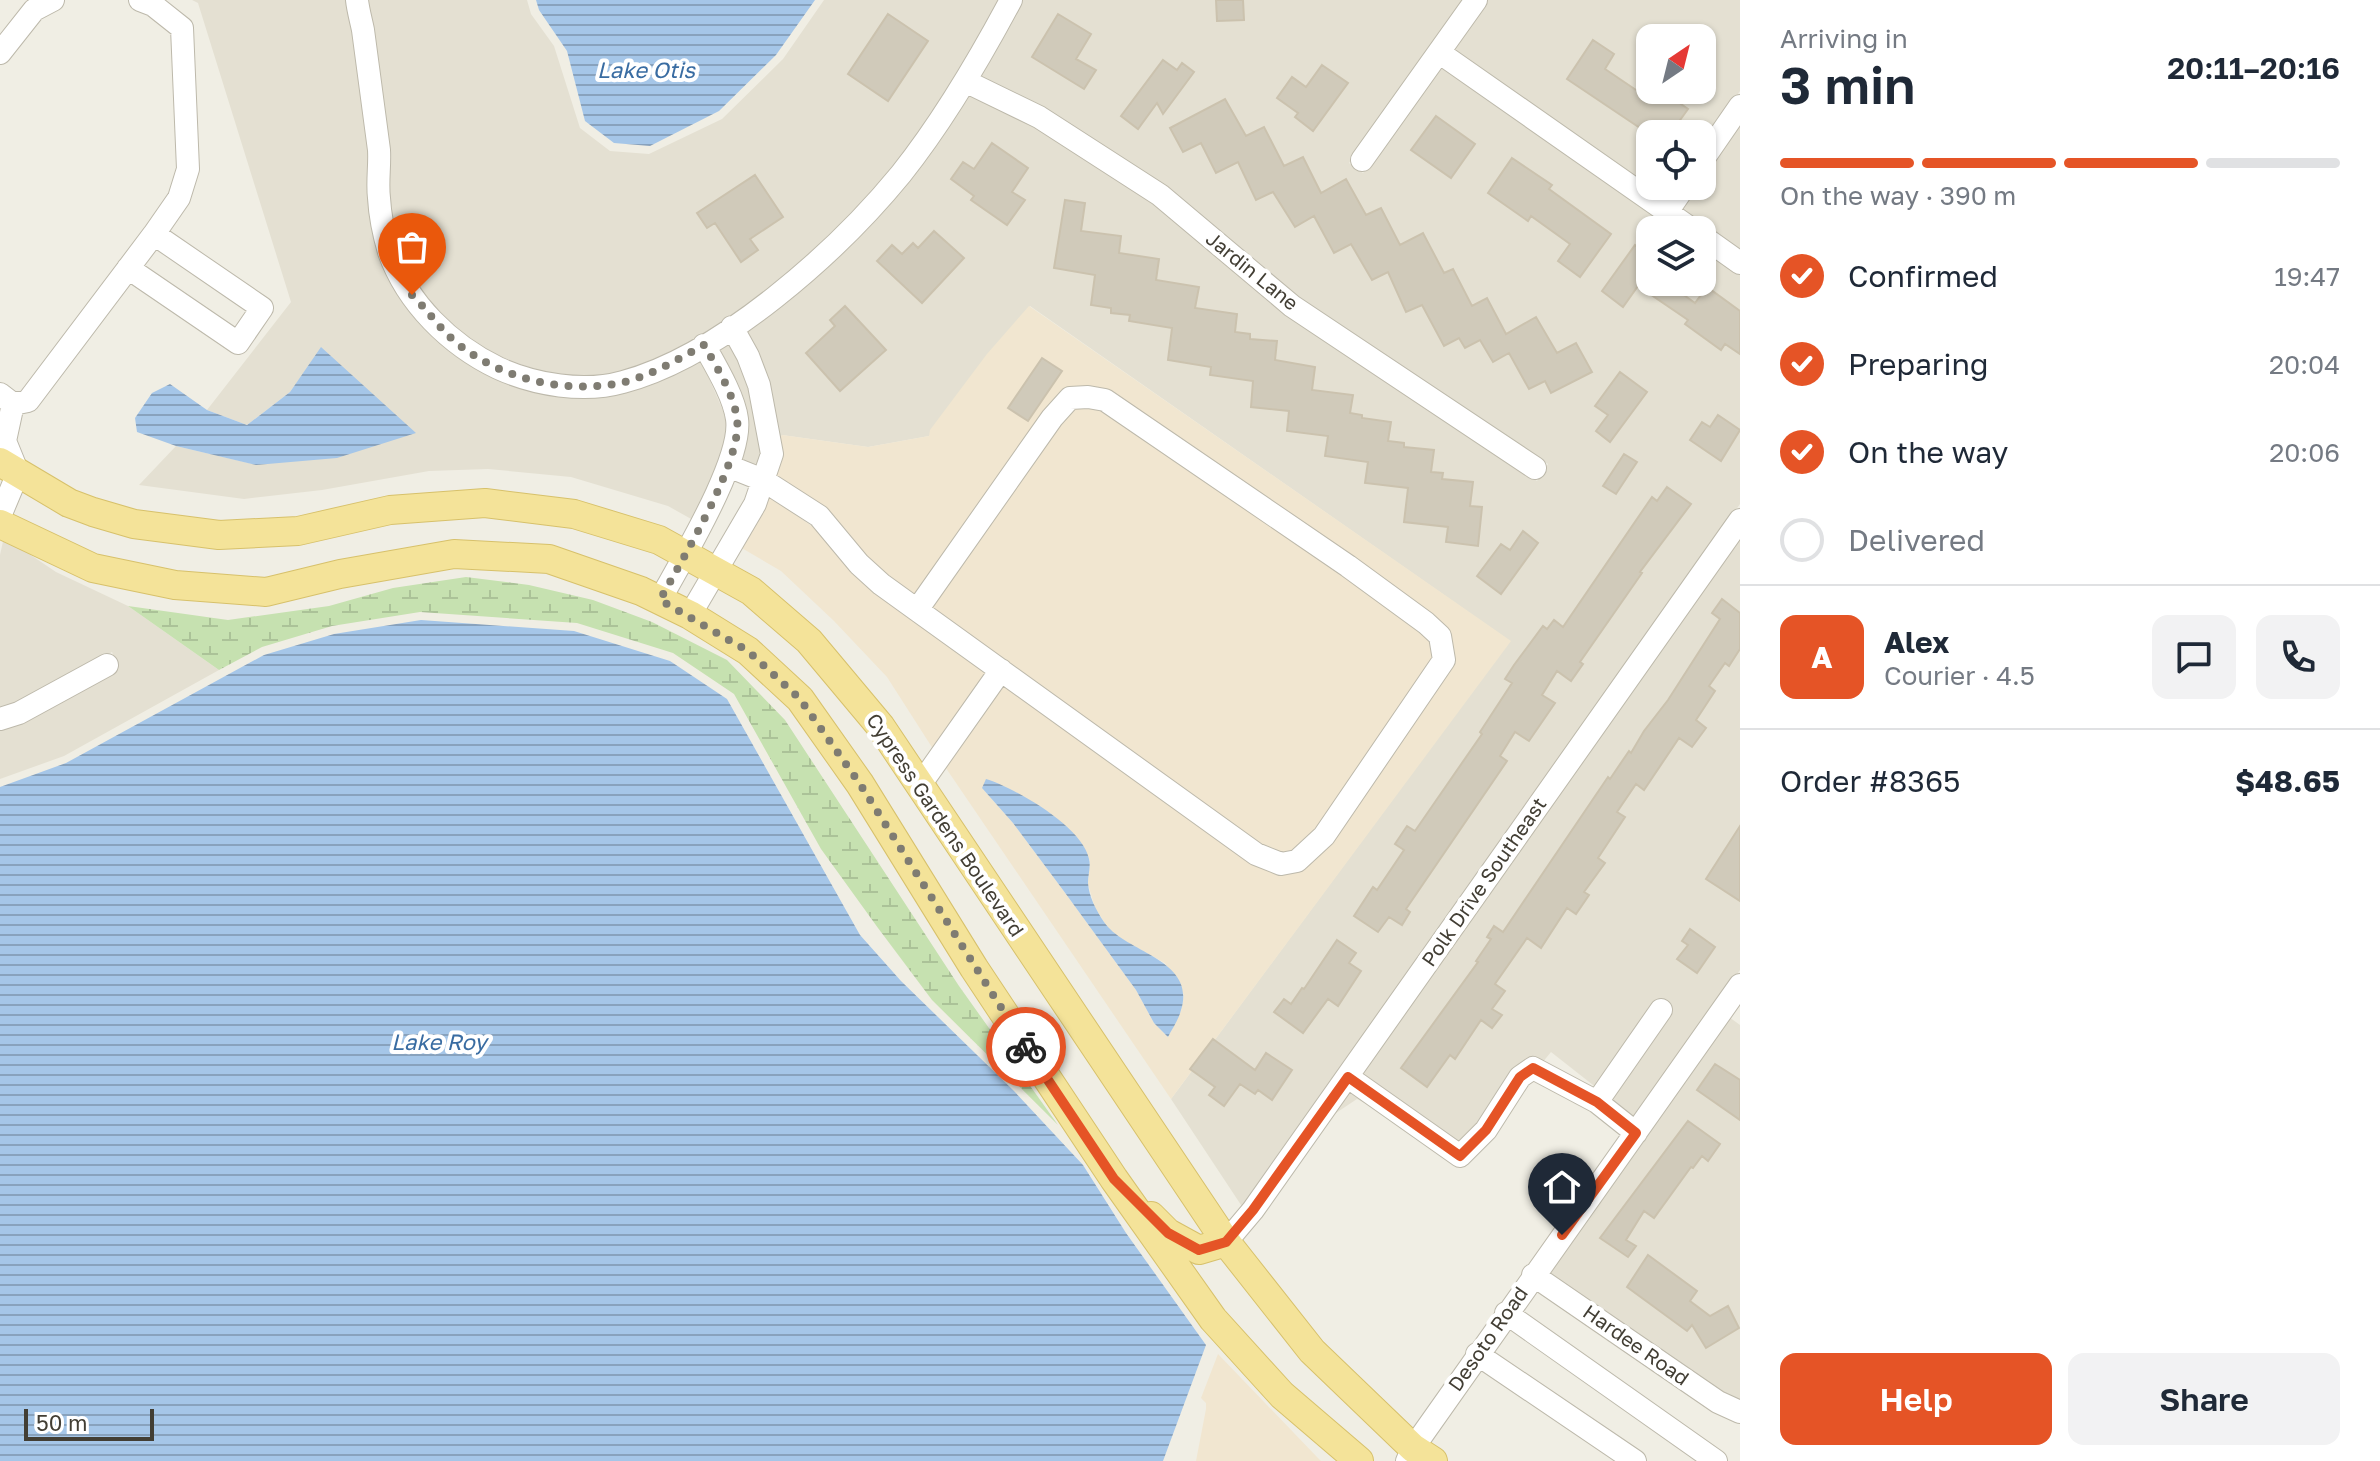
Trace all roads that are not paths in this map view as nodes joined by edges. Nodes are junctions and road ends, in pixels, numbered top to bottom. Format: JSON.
{"nodes":[{"id":1,"x":53,"y":0,"type":"edge"},
{"id":2,"x":140,"y":0,"type":"edge"},
{"id":3,"x":357,"y":0,"type":"edge"},
{"id":4,"x":1011,"y":0,"type":"edge"},
{"id":5,"x":1476,"y":0,"type":"edge"},
{"id":6,"x":0,"y":53,"type":"edge"},
{"id":7,"x":1440,"y":53,"type":"junction"},
{"id":8,"x":965,"y":81,"type":"junction"},
{"id":9,"x":1740,"y":106,"type":"edge"},
{"id":10,"x":1716,"y":141,"type":"edge"},
{"id":11,"x":1362,"y":160,"type":"dead end"},
{"id":12,"x":1675,"y":200,"type":"edge"},
{"id":13,"x":1667,"y":212,"type":"junction"},
{"id":14,"x":1673,"y":216,"type":"edge"},
{"id":15,"x":154,"y":234,"type":"junction"},
{"id":16,"x":1716,"y":246,"type":"edge"},
{"id":17,"x":1740,"y":263,"type":"edge"},
{"id":18,"x":128,"y":268,"type":"junction"},
{"id":19,"x":732,"y":327,"type":"junction"},
{"id":20,"x":704,"y":345,"type":"junction"},
{"id":21,"x":7,"y":399,"type":"edge"},
{"id":22,"x":728,"y":466,"type":"junction"},
{"id":23,"x":9,"y":468,"type":"edge"},
{"id":24,"x":1535,"y":468,"type":"dead end"},
{"id":25,"x":763,"y":480,"type":"junction"},
{"id":26,"x":0,"y":516,"type":"edge"},
{"id":27,"x":1740,"y":520,"type":"edge"},
{"id":28,"x":0,"y":524,"type":"edge"},
{"id":29,"x":685,"y":554,"type":"junction"},
{"id":30,"x":716,"y":571,"type":"junction"},
{"id":31,"x":660,"y":600,"type":"junction"},
{"id":32,"x":917,"y":610,"type":"junction"},
{"id":33,"x":690,"y":615,"type":"junction"},
{"id":34,"x":107,"y":665,"type":"dead end"},
{"id":35,"x":1001,"y":670,"type":"junction"},
{"id":36,"x":0,"y":719,"type":"edge"},
{"id":37,"x":920,"y":785,"type":"junction"},
{"id":38,"x":1736,"y":1000,"type":"edge"},
{"id":39,"x":1661,"y":1010,"type":"dead end"},
{"id":40,"x":1348,"y":1077,"type":"junction"},
{"id":41,"x":1597,"y":1102,"type":"junction"},
{"id":42,"x":1636,"y":1133,"type":"junction"},
{"id":43,"x":1114,"y":1179,"type":"junction"},
{"id":44,"x":1226,"y":1242,"type":"junction"},
{"id":45,"x":1533,"y":1275,"type":"junction"},
{"id":46,"x":1506,"y":1313,"type":"junction"},
{"id":47,"x":1477,"y":1354,"type":"junction"},
{"id":48,"x":1740,"y":1412,"type":"edge"},
{"id":49,"x":1343,"y":1455,"type":"edge"},
{"id":50,"x":1417,"y":1457,"type":"edge"},
{"id":51,"x":1635,"y":1461,"type":"edge"},
{"id":52,"x":1716,"y":1461,"type":"edge"}],
"edges":[{"from":1,"to":6,"type":"street"},
{"from":2,"to":15,"type":"street"},
{"from":3,"to":20,"type":"street"},
{"from":4,"to":8,"type":"street"},
{"from":5,"to":7,"type":"street"},
{"from":7,"to":11,"type":"street"},
{"from":7,"to":13,"type":"street"},
{"from":8,"to":19,"type":"street"},
{"from":8,"to":24,"type":"street","name":"Jardin Lane"},
{"from":9,"to":10,"type":"street"},
{"from":12,"to":13,"type":"street"},
{"from":13,"to":14,"type":"street"},
{"from":15,"to":18,"type":"street"},
{"from":15,"to":18,"type":"street"},
{"from":16,"to":17,"type":"street"},
{"from":18,"to":21,"type":"street"},
{"from":19,"to":20,"type":"street"},
{"from":19,"to":25,"type":"street"},
{"from":20,"to":22,"type":"street"},
{"from":21,"to":23,"type":"street"},
{"from":22,"to":25,"type":"street"},
{"from":22,"to":29,"type":"street"},
{"from":23,"to":26,"type":"street"},
{"from":23,"to":29,"type":"main road","name":"Cypress Gardens Boulevard"},
{"from":25,"to":30,"type":"street"},
{"from":25,"to":32,"type":"street"},
{"from":27,"to":40,"type":"street","name":"Polk Drive Southeast"},
{"from":28,"to":31,"type":"main road"},
{"from":29,"to":30,"type":"main road","name":"Cypress Gardens Boulevard"},
{"from":29,"to":31,"type":"street"},
{"from":30,"to":33,"type":"street"},
{"from":30,"to":37,"type":"main road","name":"Cypress Gardens Boulevard"},
{"from":31,"to":33,"type":"main road"},
{"from":32,"to":35,"type":"street"},
{"from":32,"to":35,"type":"street"},
{"from":33,"to":43,"type":"main road"},
{"from":34,"to":36,"type":"street"},
{"from":35,"to":37,"type":"street"},
{"from":37,"to":44,"type":"main road","name":"Cypress Gardens Boulevard"},
{"from":38,"to":42,"type":"street","name":"Desoto Road"},
{"from":39,"to":41,"type":"street"},
{"from":40,"to":41,"type":"street"},
{"from":40,"to":44,"type":"street","name":"Polk Drive Southeast"},
{"from":41,"to":42,"type":"street"},
{"from":42,"to":45,"type":"street","name":"Desoto Road"},
{"from":43,"to":44,"type":"main road"},
{"from":43,"to":49,"type":"main road"},
{"from":44,"to":50,"type":"main road","name":"Cypress Gardens Boulevard"},
{"from":45,"to":46,"type":"street","name":"Desoto Road"},
{"from":45,"to":48,"type":"street","name":"Hardee Road"},
{"from":46,"to":47,"type":"street","name":"Desoto Road"},
{"from":46,"to":52,"type":"street"},
{"from":47,"to":50,"type":"street","name":"Desoto Road"},
{"from":47,"to":51,"type":"street"}]}
